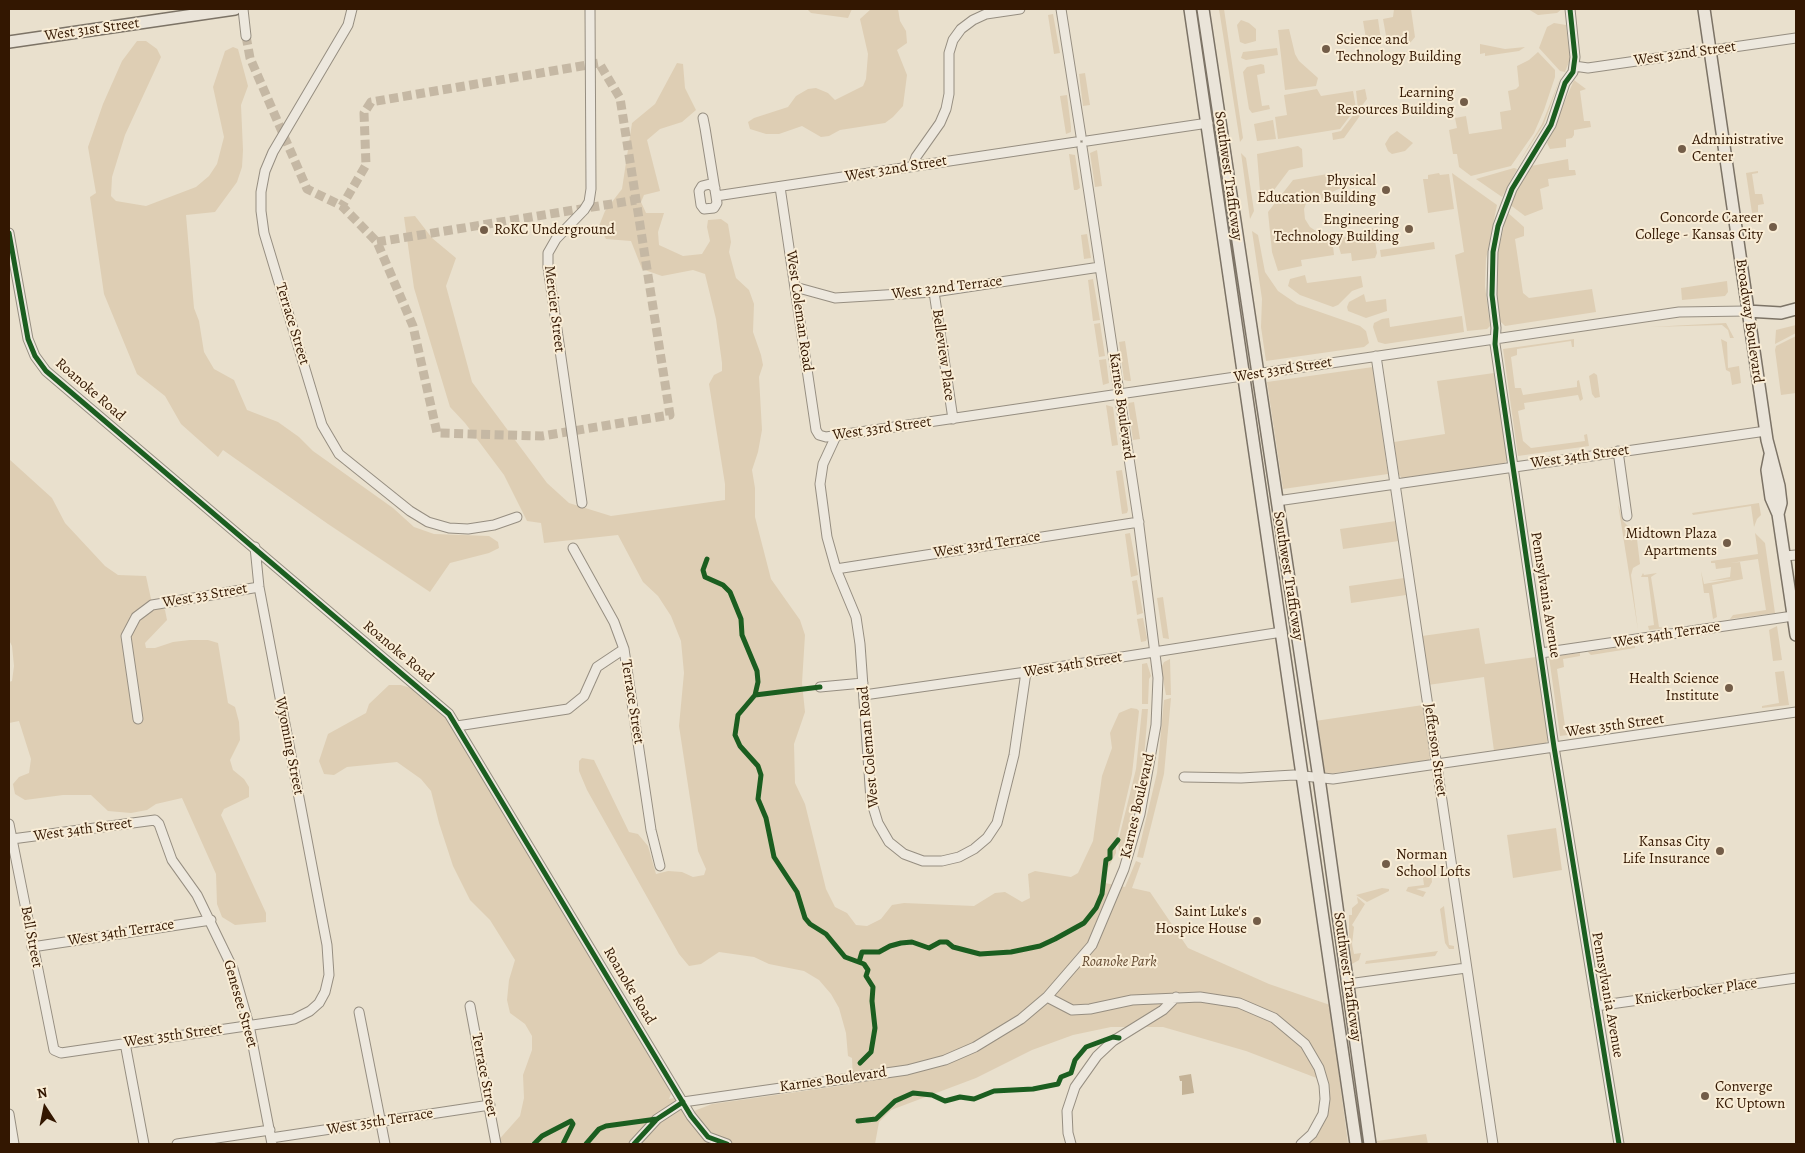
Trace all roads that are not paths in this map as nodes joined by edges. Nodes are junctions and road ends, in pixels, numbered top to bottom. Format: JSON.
{"nodes":[{"id":1,"x":235,"y":9,"type":"edge"},
{"id":2,"x":243,"y":9,"type":"edge"},
{"id":3,"x":352,"y":9,"type":"edge"},
{"id":4,"x":590,"y":9,"type":"edge"},
{"id":5,"x":1020,"y":9,"type":"edge"},
{"id":6,"x":1061,"y":9,"type":"edge"},
{"id":7,"x":1190,"y":9,"type":"edge"},
{"id":8,"x":1204,"y":9,"type":"edge"},
{"id":9,"x":1570,"y":9,"type":"edge"},
{"id":10,"x":1704,"y":9,"type":"edge"},
{"id":11,"x":246,"y":36,"type":"tunnel mouth"},
{"id":12,"x":1796,"y":38,"type":"edge"},
{"id":13,"x":9,"y":42,"type":"edge"},
{"id":14,"x":1710,"y":50,"type":"junction"},
{"id":15,"x":1574,"y":66,"type":"junction"},
{"id":16,"x":703,"y":118,"type":"dead end"},
{"id":17,"x":1208,"y":123,"type":"junction"},
{"id":18,"x":1082,"y":142,"type":"junction"},
{"id":19,"x":914,"y":166,"type":"junction"},
{"id":20,"x":780,"y":187,"type":"junction"},
{"id":21,"x":9,"y":233,"type":"edge"},
{"id":22,"x":1100,"y":267,"type":"junction"},
{"id":23,"x":795,"y":287,"type":"junction"},
{"id":24,"x":934,"y":292,"type":"junction"},
{"id":25,"x":1796,"y":309,"type":"edge"},
{"id":26,"x":1747,"y":311,"type":"junction"},
{"id":27,"x":1495,"y":338,"type":"junction"},
{"id":28,"x":1376,"y":356,"type":"junction"},
{"id":29,"x":1257,"y":374,"type":"junction"},
{"id":30,"x":1245,"y":375,"type":"junction"},
{"id":31,"x":1120,"y":394,"type":"junction"},
{"id":32,"x":953,"y":419,"type":"junction"},
{"id":33,"x":1766,"y":431,"type":"junction"},
{"id":34,"x":819,"y":434,"type":"joint"},
{"id":35,"x":836,"y":436,"type":"junction"},
{"id":36,"x":1618,"y":452,"type":"junction"},
{"id":37,"x":1512,"y":466,"type":"junction"},
{"id":38,"x":1395,"y":484,"type":"junction"},
{"id":39,"x":1276,"y":501,"type":"junction"},
{"id":40,"x":582,"y":503,"type":"dead end"},
{"id":41,"x":1627,"y":516,"type":"dead end"},
{"id":42,"x":517,"y":518,"type":"dead end"},
{"id":43,"x":1138,"y":522,"type":"junction"},
{"id":44,"x":254,"y":547,"type":"junction"},
{"id":45,"x":573,"y":548,"type":"dead end"},
{"id":46,"x":1790,"y":556,"type":"edge"},
{"id":47,"x":836,"y":569,"type":"junction"},
{"id":48,"x":259,"y":587,"type":"junction"},
{"id":49,"x":1794,"y":616,"type":"junction"},
{"id":50,"x":1282,"y":632,"type":"junction"},
{"id":51,"x":1796,"y":635,"type":"edge"},
{"id":52,"x":624,"y":649,"type":"junction"},
{"id":53,"x":1156,"y":652,"type":"junction"},
{"id":54,"x":1541,"y":653,"type":"junction"},
{"id":55,"x":1026,"y":672,"type":"junction"},
{"id":56,"x":862,"y":683,"type":"junction"},
{"id":57,"x":820,"y":688,"type":"dead end"},
{"id":58,"x":864,"y":695,"type":"junction"},
{"id":59,"x":1796,"y":712,"type":"edge"},
{"id":60,"x":138,"y":719,"type":"dead end"},
{"id":61,"x":456,"y":726,"type":"junction"},
{"id":62,"x":1554,"y":747,"type":"junction"},
{"id":63,"x":1437,"y":764,"type":"junction"},
{"id":64,"x":1303,"y":776,"type":"junction"},
{"id":65,"x":1184,"y":777,"type":"dead end"},
{"id":66,"x":1319,"y":778,"type":"junction"},
{"id":67,"x":154,"y":820,"type":"joint"},
{"id":68,"x":9,"y":824,"type":"edge"},
{"id":69,"x":12,"y":839,"type":"junction"},
{"id":70,"x":660,"y":866,"type":"dead end"},
{"id":71,"x":211,"y":920,"type":"junction"},
{"id":72,"x":327,"y":945,"type":"joint"},
{"id":73,"x":32,"y":947,"type":"junction"},
{"id":74,"x":1466,"y":968,"type":"junction"},
{"id":75,"x":1796,"y":978,"type":"edge"},
{"id":76,"x":1348,"y":984,"type":"junction"},
{"id":77,"x":1047,"y":997,"type":"junction"},
{"id":78,"x":1176,"y":997,"type":"junction"},
{"id":79,"x":470,"y":1006,"type":"dead end"},
{"id":80,"x":1596,"y":1006,"type":"junction"},
{"id":81,"x":359,"y":1012,"type":"dead end"},
{"id":82,"x":249,"y":1025,"type":"junction"},
{"id":83,"x":125,"y":1043,"type":"junction"},
{"id":84,"x":54,"y":1050,"type":"joint"},
{"id":85,"x":684,"y":1102,"type":"junction"},
{"id":86,"x":490,"y":1105,"type":"junction"},
{"id":87,"x":9,"y":1114,"type":"edge"},
{"id":88,"x":380,"y":1122,"type":"junction"},
{"id":89,"x":271,"y":1138,"type":"edge"},
{"id":90,"x":14,"y":1144,"type":"edge"},
{"id":91,"x":144,"y":1144,"type":"edge"},
{"id":92,"x":177,"y":1144,"type":"edge"},
{"id":93,"x":385,"y":1144,"type":"edge"},
{"id":94,"x":496,"y":1144,"type":"edge"},
{"id":95,"x":634,"y":1144,"type":"edge"},
{"id":96,"x":727,"y":1144,"type":"edge"},
{"id":97,"x":1071,"y":1144,"type":"edge"},
{"id":98,"x":1301,"y":1144,"type":"edge"},
{"id":99,"x":1356,"y":1144,"type":"edge"},
{"id":100,"x":1370,"y":1144,"type":"edge"},
{"id":101,"x":1493,"y":1144,"type":"edge"},
{"id":102,"x":1619,"y":1144,"type":"edge"}],
"edges":[{"from":1,"to":13,"type":"main road","name":"West 31st Street"},
{"from":2,"to":11,"type":"street"},
{"from":3,"to":42,"type":"street","name":"Terrace Street"},
{"from":4,"to":40,"type":"street","name":"Mercier Street"},
{"from":5,"to":19,"type":"street"},
{"from":6,"to":18,"type":"street","name":"Karnes Boulevard"},
{"from":7,"to":17,"type":"main road","name":"Southwest Trafficway"},
{"from":8,"to":29,"type":"main road","name":"Southwest Trafficway"},
{"from":9,"to":15,"type":"street"},
{"from":10,"to":14,"type":"main road","name":"Broadway Boulevard"},
{"from":12,"to":14,"type":"street","name":"West 32nd Street"},
{"from":14,"to":15,"type":"street","name":"West 32nd Street"},
{"from":14,"to":26,"type":"main road","name":"Broadway Boulevard"},
{"from":15,"to":27,"type":"street","name":"Pennsylvania Avenue"},
{"from":16,"to":20,"type":"street","name":"West 32nd Street"},
{"from":17,"to":18,"type":"street","name":"West 32nd Street"},
{"from":17,"to":30,"type":"main road","name":"Southwest Trafficway"},
{"from":18,"to":19,"type":"street","name":"West 32nd Street"},
{"from":18,"to":22,"type":"street","name":"Karnes Boulevard"},
{"from":19,"to":20,"type":"street","name":"West 32nd Street"},
{"from":20,"to":23,"type":"street","name":"West Coleman Road"},
{"from":21,"to":44,"type":"street","name":"Roanoke Road"},
{"from":22,"to":24,"type":"street","name":"West 32nd Terrace"},
{"from":22,"to":31,"type":"street","name":"Karnes Boulevard"},
{"from":23,"to":24,"type":"street","name":"West 32nd Terrace"},
{"from":23,"to":34,"type":"street","name":"West Coleman Road"},
{"from":24,"to":32,"type":"street","name":"Belleview Place"},
{"from":25,"to":26,"type":"main road"},
{"from":26,"to":27,"type":"street","name":"West 33rd Street"},
{"from":26,"to":33,"type":"main road","name":"Broadway Boulevard"},
{"from":27,"to":28,"type":"street","name":"West 33rd Street"},
{"from":27,"to":37,"type":"street","name":"Pennsylvania Avenue"},
{"from":28,"to":29,"type":"street","name":"West 33rd Street"},
{"from":28,"to":38,"type":"street","name":"Jefferson Street"},
{"from":29,"to":30,"type":"street","name":"West 33rd Street"},
{"from":29,"to":39,"type":"main road","name":"Southwest Trafficway"},
{"from":30,"to":31,"type":"street","name":"West 33rd Street"},
{"from":30,"to":50,"type":"main road","name":"Southwest Trafficway"},
{"from":31,"to":32,"type":"street","name":"West 33rd Street"},
{"from":31,"to":43,"type":"street","name":"Karnes Boulevard"},
{"from":32,"to":35,"type":"street","name":"West 33rd Street"},
{"from":33,"to":36,"type":"street","name":"West 34th Street"},
{"from":33,"to":46,"type":"main road","name":"Broadway Boulevard"},
{"from":34,"to":35,"type":"street","name":"West 33rd Street"},
{"from":35,"to":47,"type":"street","name":"West Coleman Road"},
{"from":36,"to":37,"type":"street","name":"West 34th Street"},
{"from":36,"to":41,"type":"street"},
{"from":37,"to":38,"type":"street","name":"West 34th Street"},
{"from":37,"to":54,"type":"street","name":"Pennsylvania Avenue"},
{"from":38,"to":39,"type":"street","name":"West 34th Street"},
{"from":38,"to":63,"type":"street","name":"Jefferson Street"},
{"from":39,"to":66,"type":"main road","name":"Southwest Trafficway"},
{"from":43,"to":47,"type":"street","name":"West 33rd Terrace"},
{"from":43,"to":53,"type":"street","name":"Karnes Boulevard"},
{"from":44,"to":48,"type":"street","name":"Wyoming Street"},
{"from":44,"to":61,"type":"street","name":"Roanoke Road"},
{"from":45,"to":52,"type":"street","name":"Terrace Street"},
{"from":46,"to":49,"type":"main road","name":"Broadway Boulevard"},
{"from":47,"to":56,"type":"street","name":"West Coleman Road"},
{"from":48,"to":60,"type":"street","name":"West 33 Street"},
{"from":48,"to":72,"type":"street","name":"Wyoming Street"},
{"from":49,"to":51,"type":"main road","name":"Broadway Boulevard"},
{"from":49,"to":54,"type":"street","name":"West 34th Terrace"},
{"from":50,"to":53,"type":"street","name":"West 34th Street"},
{"from":50,"to":64,"type":"main road","name":"Southwest Trafficway"},
{"from":52,"to":61,"type":"street"},
{"from":52,"to":70,"type":"street","name":"Terrace Street"},
{"from":53,"to":55,"type":"street","name":"West 34th Street"},
{"from":53,"to":77,"type":"street","name":"Karnes Boulevard"},
{"from":54,"to":62,"type":"street","name":"Pennsylvania Avenue"},
{"from":55,"to":58,"type":"street","name":"West 34th Street"},
{"from":55,"to":58,"type":"street","name":"West Coleman Road"},
{"from":56,"to":57,"type":"street"},
{"from":56,"to":58,"type":"street","name":"West Coleman Road"},
{"from":59,"to":62,"type":"street","name":"West 35th Street"},
{"from":61,"to":85,"type":"street","name":"Roanoke Road"},
{"from":62,"to":63,"type":"street","name":"West 35th Street"},
{"from":62,"to":80,"type":"street","name":"Pennsylvania Avenue"},
{"from":63,"to":66,"type":"street","name":"West 35th Street"},
{"from":63,"to":74,"type":"street","name":"Jefferson Street"},
{"from":64,"to":65,"type":"street","name":"West 35th Street"},
{"from":64,"to":66,"type":"street","name":"West 35th Street"},
{"from":64,"to":99,"type":"main road","name":"Southwest Trafficway"},
{"from":66,"to":76,"type":"main road","name":"Southwest Trafficway"},
{"from":67,"to":69,"type":"street","name":"West 34th Street"},
{"from":67,"to":71,"type":"street","name":"Genesee Street"},
{"from":68,"to":69,"type":"street","name":"Bell Street"},
{"from":69,"to":73,"type":"street","name":"Bell Street"},
{"from":71,"to":73,"type":"street","name":"West 34th Terrace"},
{"from":71,"to":82,"type":"street","name":"Genesee Street"},
{"from":72,"to":82,"type":"street","name":"West 35th Street"},
{"from":73,"to":84,"type":"street","name":"Bell Street"},
{"from":74,"to":76,"type":"street"},
{"from":74,"to":101,"type":"street","name":"Jefferson Street"},
{"from":75,"to":80,"type":"street","name":"Knickerbocker Place"},
{"from":76,"to":100,"type":"main road","name":"Southwest Trafficway"},
{"from":77,"to":78,"type":"street"},
{"from":77,"to":85,"type":"street","name":"Karnes Boulevard"},
{"from":78,"to":97,"type":"street"},
{"from":78,"to":98,"type":"street"},
{"from":79,"to":86,"type":"street","name":"Terrace Street"},
{"from":80,"to":102,"type":"street","name":"Pennsylvania Avenue"},
{"from":81,"to":88,"type":"street"},
{"from":82,"to":83,"type":"street","name":"West 35th Street"},
{"from":82,"to":89,"type":"street","name":"Genesee Street"},
{"from":83,"to":84,"type":"street","name":"West 35th Street"},
{"from":83,"to":91,"type":"street"},
{"from":85,"to":95,"type":"street","name":"Karnes Boulevard"},
{"from":85,"to":96,"type":"street","name":"Roanoke Road"},
{"from":86,"to":88,"type":"street","name":"West 35th Terrace"},
{"from":86,"to":94,"type":"street","name":"Terrace Street"},
{"from":87,"to":90,"type":"street"},
{"from":88,"to":89,"type":"street","name":"West 35th Terrace"},
{"from":88,"to":93,"type":"street"},
{"from":89,"to":92,"type":"street","name":"West 35th Terrace"}]}
